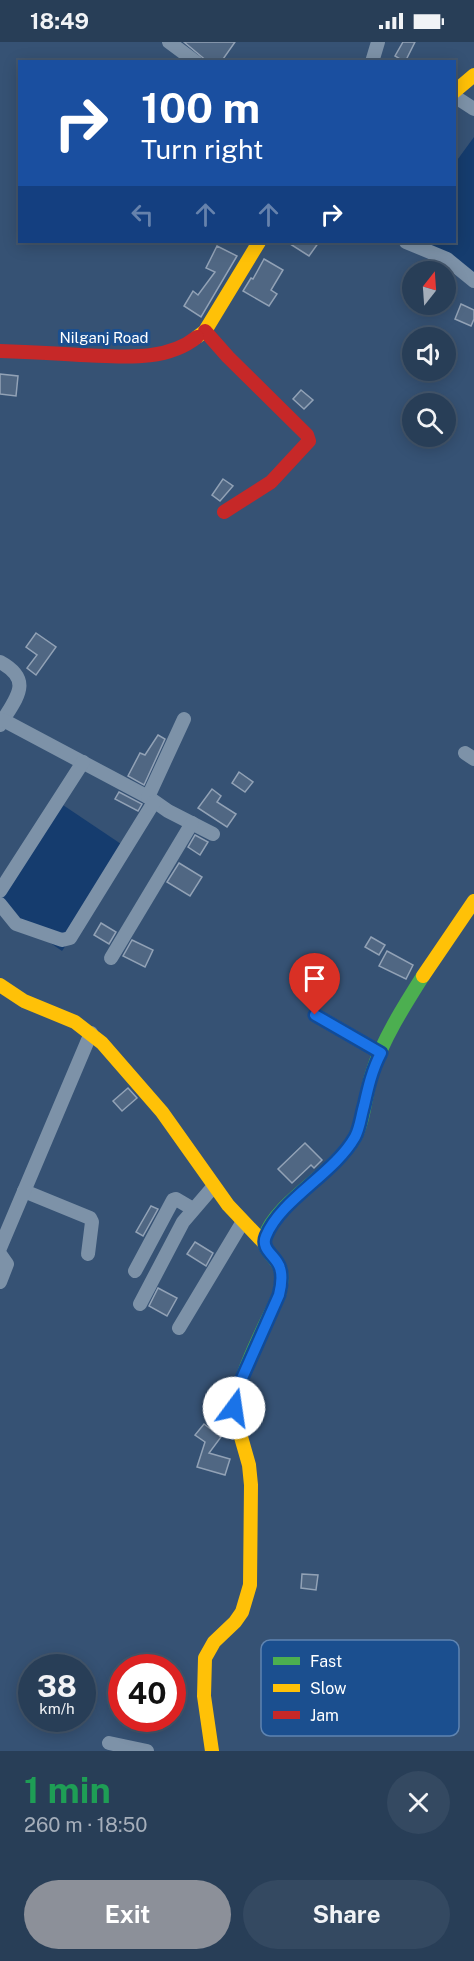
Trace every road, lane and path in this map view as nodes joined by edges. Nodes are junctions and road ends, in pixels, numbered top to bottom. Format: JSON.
{"nodes":[{"id":1,"x":169,"y":42,"type":"edge"},
{"id":2,"x":378,"y":42,"type":"edge"},
{"id":3,"x":193,"y":60,"type":"edge"},
{"id":4,"x":373,"y":60,"type":"edge"},
{"id":5,"x":474,"y":75,"type":"edge"},
{"id":6,"x":456,"y":92,"type":"edge"},
{"id":7,"x":456,"y":96,"type":"edge"},
{"id":8,"x":474,"y":109,"type":"edge"},
{"id":9,"x":258,"y":243,"type":"edge"},
{"id":10,"x":408,"y":243,"type":"edge"},
{"id":11,"x":474,"y":281,"type":"edge"},
{"id":12,"x":205,"y":331,"type":"junction"},
{"id":13,"x":0,"y":351,"type":"edge"},
{"id":14,"x":224,"y":512,"type":"dead end"},
{"id":15,"x":0,"y":662,"type":"edge"},
{"id":16,"x":184,"y":720,"type":"dead end"},
{"id":17,"x":1,"y":723,"type":"edge"},
{"id":18,"x":83,"y":762,"type":"junction"},
{"id":19,"x":151,"y":800,"type":"junction"},
{"id":20,"x":192,"y":824,"type":"junction"},
{"id":21,"x":213,"y":834,"type":"dead end"},
{"id":22,"x":0,"y":891,"type":"edge"},
{"id":23,"x":474,"y":901,"type":"edge"},
{"id":24,"x":0,"y":904,"type":"edge"},
{"id":25,"x":111,"y":958,"type":"dead end"},
{"id":26,"x":0,"y":985,"type":"edge"},
{"id":27,"x":315,"y":1015,"type":"dead end"},
{"id":28,"x":91,"y":1033,"type":"junction"},
{"id":29,"x":381,"y":1053,"type":"junction"},
{"id":30,"x":213,"y":1187,"type":"junction"},
{"id":31,"x":24,"y":1191,"type":"junction"},
{"id":32,"x":193,"y":1209,"type":"junction"},
{"id":33,"x":242,"y":1223,"type":"junction"},
{"id":34,"x":264,"y":1243,"type":"junction"},
{"id":35,"x":0,"y":1248,"type":"edge"},
{"id":36,"x":0,"y":1254,"type":"edge"},
{"id":37,"x":88,"y":1254,"type":"dead end"},
{"id":38,"x":135,"y":1272,"type":"dead end"},
{"id":39,"x":0,"y":1282,"type":"edge"},
{"id":40,"x":140,"y":1304,"type":"dead end"},
{"id":41,"x":179,"y":1328,"type":"dead end"},
{"id":42,"x":110,"y":1743,"type":"dead end"},
{"id":43,"x":147,"y":1751,"type":"edge"},
{"id":44,"x":212,"y":1751,"type":"edge"}],
"edges":[{"from":1,"to":3,"type":"street"},
{"from":2,"to":4,"type":"street"},
{"from":5,"to":6,"type":"street"},
{"from":7,"to":8,"type":"street"},
{"from":9,"to":12,"type":"street","name":"Nilganj Road"},
{"from":10,"to":11,"type":"street"},
{"from":12,"to":13,"type":"street","name":"Nilganj Road"},
{"from":12,"to":14,"type":"street"},
{"from":15,"to":17,"type":"street"},
{"from":16,"to":19,"type":"street"},
{"from":17,"to":18,"type":"street"},
{"from":18,"to":19,"type":"street"},
{"from":18,"to":22,"type":"street"},
{"from":19,"to":20,"type":"street"},
{"from":19,"to":24,"type":"street"},
{"from":20,"to":21,"type":"street"},
{"from":20,"to":25,"type":"street"},
{"from":23,"to":29,"type":"street"},
{"from":26,"to":28,"type":"street"},
{"from":27,"to":29,"type":"street"},
{"from":28,"to":30,"type":"street"},
{"from":28,"to":31,"type":"street"},
{"from":29,"to":34,"type":"street"},
{"from":30,"to":32,"type":"street"},
{"from":30,"to":33,"type":"street"},
{"from":31,"to":35,"type":"street"},
{"from":31,"to":37,"type":"street"},
{"from":32,"to":38,"type":"street"},
{"from":32,"to":40,"type":"street"},
{"from":33,"to":34,"type":"street"},
{"from":33,"to":41,"type":"street"},
{"from":34,"to":44,"type":"street"},
{"from":36,"to":39,"type":"street"},
{"from":42,"to":43,"type":"street"}]}
